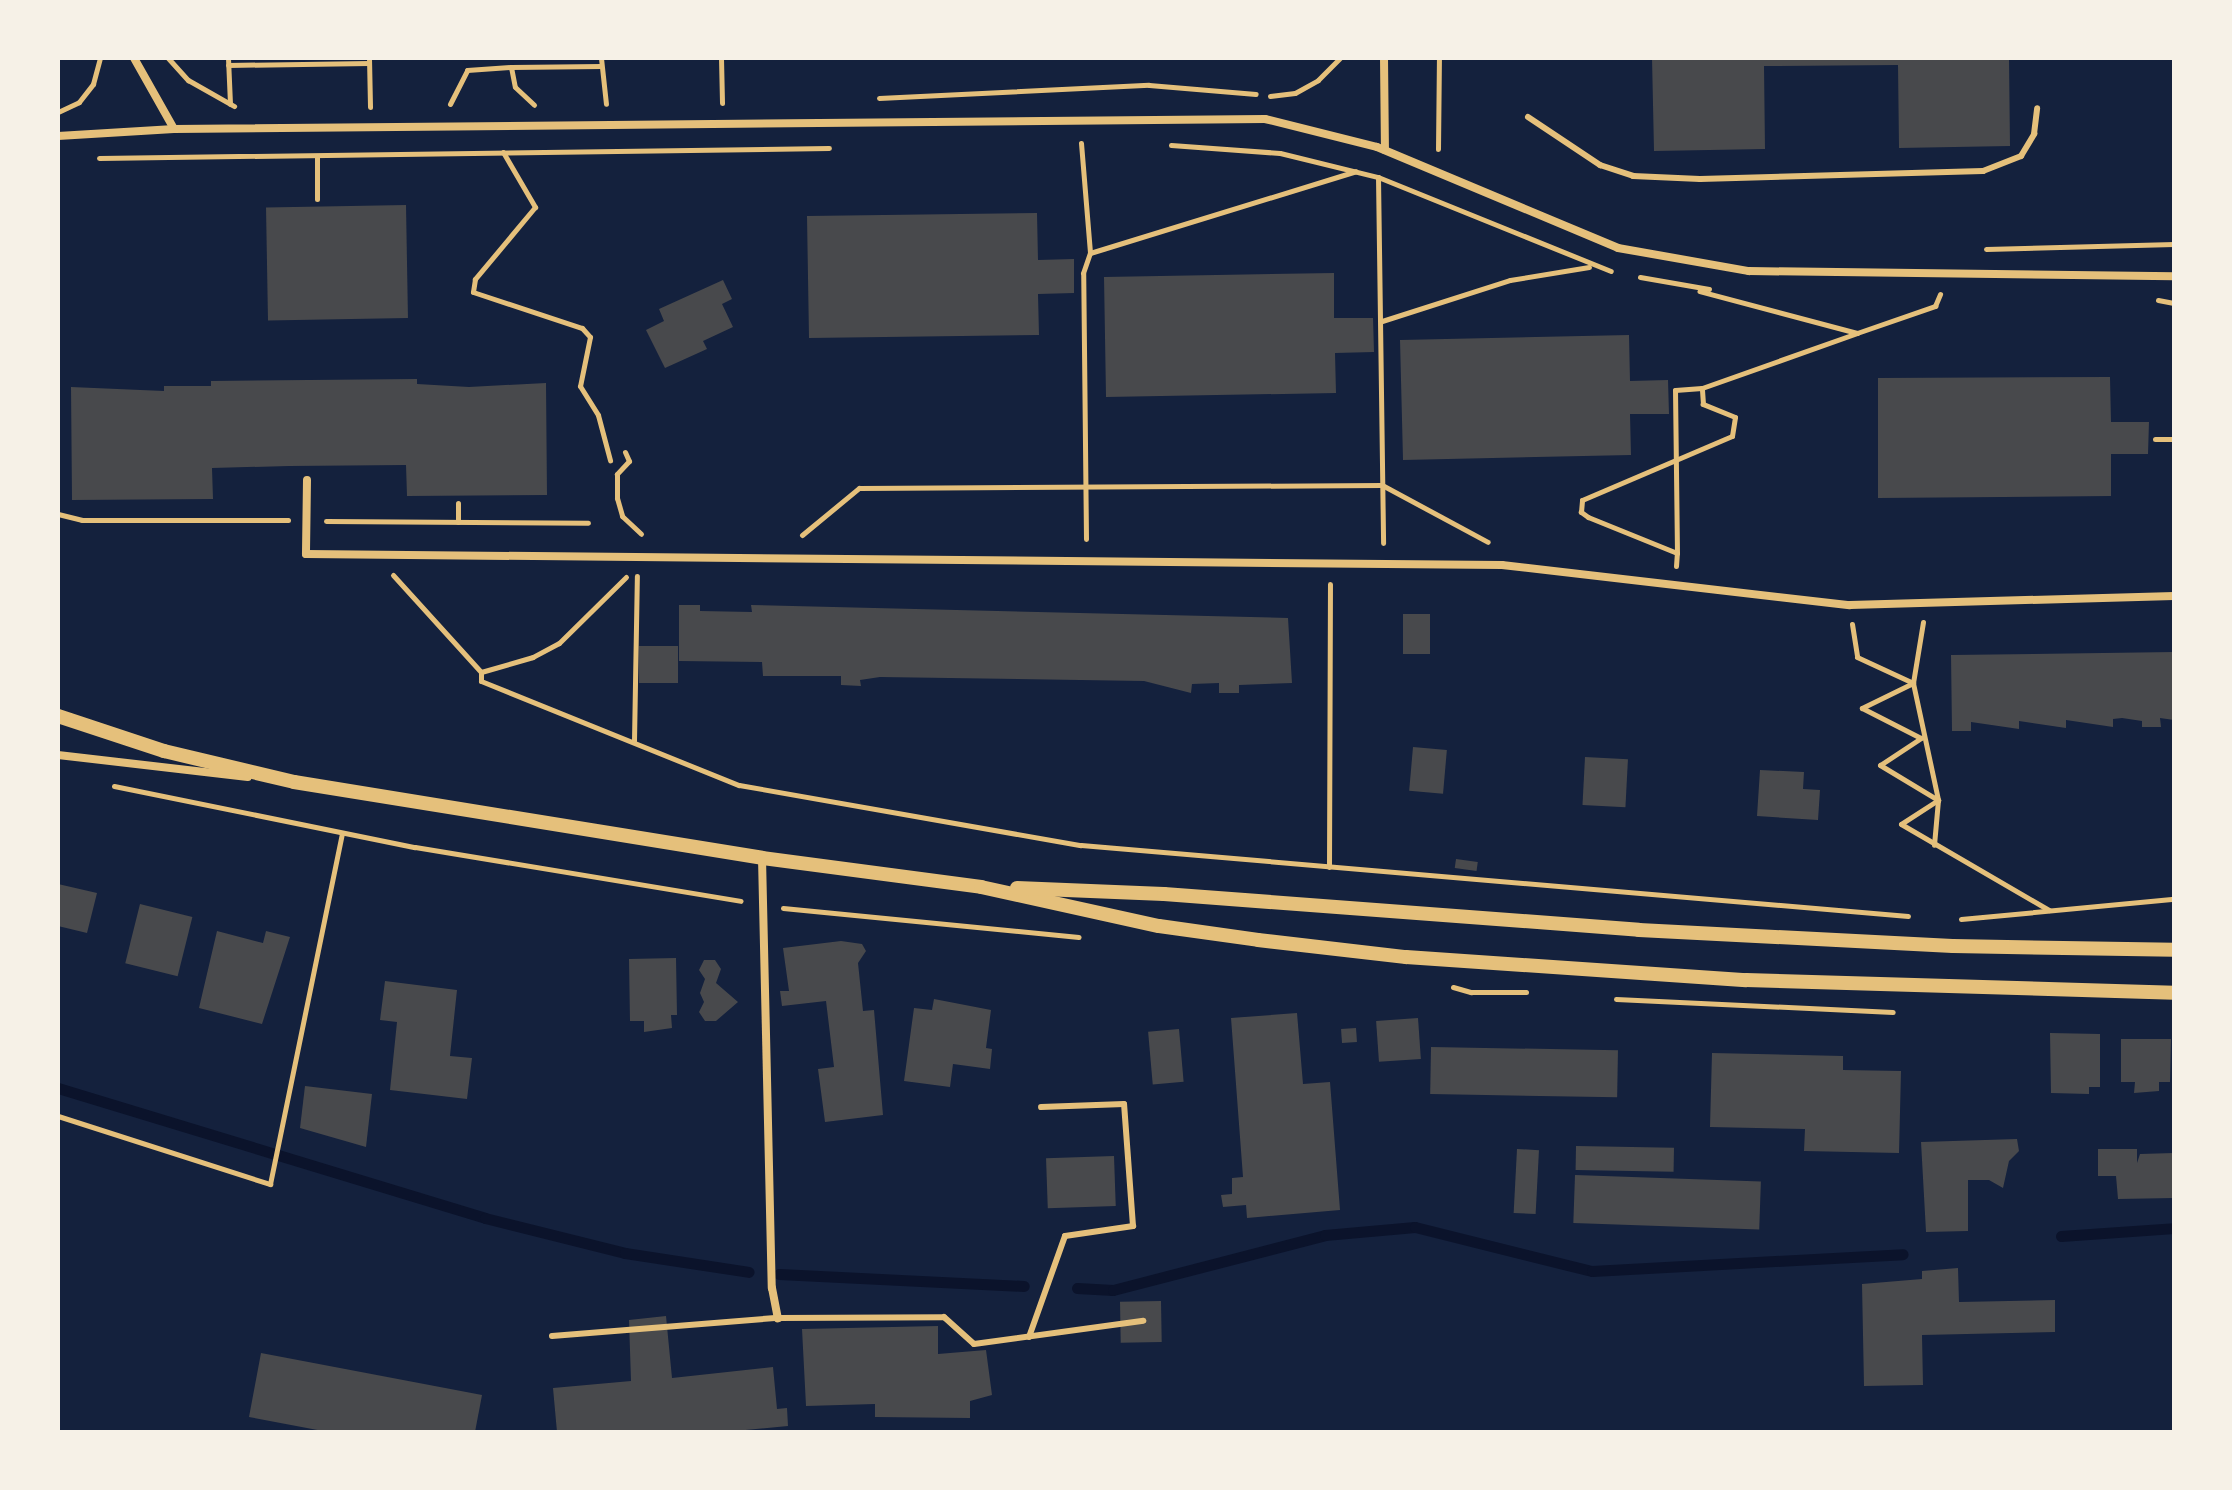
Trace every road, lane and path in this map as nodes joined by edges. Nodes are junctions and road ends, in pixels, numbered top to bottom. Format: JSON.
{"nodes":[{"id":1,"x":100,"y":58,"type":"edge"},
{"id":2,"x":134,"y":58,"type":"edge"},
{"id":3,"x":168,"y":58,"type":"edge"},
{"id":4,"x":601,"y":58,"type":"edge"},
{"id":5,"x":721,"y":58,"type":"edge"},
{"id":6,"x":1340,"y":58,"type":"edge"},
{"id":7,"x":1384,"y":58,"type":"edge"},
{"id":8,"x":1439,"y":58,"type":"edge"},
{"id":9,"x":369,"y":60,"type":"edge"},
{"id":10,"x":228,"y":61,"type":"edge"},
{"id":11,"x":601,"y":66,"type":"junction"},
{"id":12,"x":511,"y":67,"type":"junction"},
{"id":13,"x":864,"y":98,"type":"dead end"},
{"id":14,"x":708,"y":102,"type":"dead end"},
{"id":15,"x":722,"y":102,"type":"junction"},
{"id":16,"x":734,"y":102,"type":"dead end"},
{"id":17,"x":230,"y":104,"type":"junction"},
{"id":18,"x":606,"y":105,"type":"junction"},
{"id":19,"x":620,"y":105,"type":"dead end"},
{"id":20,"x":592,"y":106,"type":"dead end"},
{"id":21,"x":550,"y":107,"type":"dead end"},
{"id":22,"x":2037,"y":108,"type":"dead end"},
{"id":23,"x":439,"y":110,"type":"dead end"},
{"id":24,"x":247,"y":111,"type":"dead end"},
{"id":25,"x":384,"y":111,"type":"dead end"},
{"id":26,"x":58,"y":112,"type":"edge"},
{"id":27,"x":355,"y":112,"type":"dead end"},
{"id":28,"x":370,"y":112,"type":"junction"},
{"id":29,"x":1528,"y":117,"type":"dead end"},
{"id":30,"x":1080,"y":120,"type":"junction"},
{"id":31,"x":723,"y":124,"type":"junction"},
{"id":32,"x":174,"y":129,"type":"junction"},
{"id":33,"x":58,"y":136,"type":"edge"},
{"id":34,"x":1065,"y":145,"type":"dead end"},
{"id":35,"x":1081,"y":145,"type":"junction"},
{"id":36,"x":1096,"y":145,"type":"dead end"},
{"id":37,"x":1159,"y":145,"type":"dead end"},
{"id":38,"x":835,"y":148,"type":"dead end"},
{"id":39,"x":1385,"y":150,"type":"junction"},
{"id":40,"x":503,"y":152,"type":"junction"},
{"id":41,"x":1438,"y":154,"type":"junction"},
{"id":42,"x":317,"y":157,"type":"junction"},
{"id":43,"x":88,"y":158,"type":"dead end"},
{"id":44,"x":1450,"y":159,"type":"dead end"},
{"id":45,"x":1357,"y":171,"type":"junction"},
{"id":46,"x":1438,"y":172,"type":"junction"},
{"id":47,"x":1378,"y":177,"type":"junction"},
{"id":48,"x":317,"y":199,"type":"dead end"},
{"id":49,"x":2174,"y":244,"type":"edge"},
{"id":50,"x":1973,"y":249,"type":"dead end"},
{"id":51,"x":1090,"y":253,"type":"junction"},
{"id":52,"x":1590,"y":267,"type":"junction"},
{"id":53,"x":1617,"y":273,"type":"dead end"},
{"id":54,"x":1631,"y":275,"type":"dead end"},
{"id":55,"x":2174,"y":276,"type":"edge"},
{"id":56,"x":1671,"y":283,"type":"junction"},
{"id":57,"x":1924,"y":294,"type":"dead end"},
{"id":58,"x":1940,"y":294,"type":"junction"},
{"id":59,"x":1956,"y":294,"type":"dead end"},
{"id":60,"x":1757,"y":295,"type":"dead end"},
{"id":61,"x":2144,"y":296,"type":"dead end"},
{"id":62,"x":2174,"y":303,"type":"edge"},
{"id":63,"x":1382,"y":321,"type":"junction"},
{"id":64,"x":1857,"y":333,"type":"junction"},
{"id":65,"x":1702,"y":388,"type":"junction"},
{"id":66,"x":2155,"y":439,"type":"dead end"},
{"id":67,"x":2174,"y":439,"type":"edge"},
{"id":68,"x":625,"y":452,"type":"dead end"},
{"id":69,"x":1676,"y":459,"type":"junction"},
{"id":70,"x":610,"y":460,"type":"dead end"},
{"id":71,"x":307,"y":480,"type":"dead end"},
{"id":72,"x":1085,"y":483,"type":"junction"},
{"id":73,"x":1382,"y":485,"type":"junction"},
{"id":74,"x":458,"y":503,"type":"dead end"},
{"id":75,"x":58,"y":514,"type":"edge"},
{"id":76,"x":305,"y":520,"type":"junction"},
{"id":77,"x":458,"y":522,"type":"junction"},
{"id":78,"x":588,"y":523,"type":"dead end"},
{"id":79,"x":1086,"y":534,"type":"dead end"},
{"id":80,"x":791,"y":535,"type":"dead end"},
{"id":81,"x":651,"y":538,"type":"dead end"},
{"id":82,"x":1383,"y":543,"type":"dead end"},
{"id":83,"x":1489,"y":543,"type":"dead end"},
{"id":84,"x":1677,"y":553,"type":"junction"},
{"id":85,"x":375,"y":555,"type":"junction"},
{"id":86,"x":638,"y":559,"type":"junction"},
{"id":87,"x":1330,"y":564,"type":"junction"},
{"id":88,"x":1673,"y":587,"type":"junction"},
{"id":89,"x":2174,"y":596,"type":"edge"},
{"id":90,"x":1926,"y":604,"type":"junction"},
{"id":91,"x":1850,"y":605,"type":"junction"},
{"id":92,"x":481,"y":672,"type":"junction"},
{"id":93,"x":1913,"y":683,"type":"junction"},
{"id":94,"x":58,"y":716,"type":"edge"},
{"id":95,"x":1921,"y":738,"type":"junction"},
{"id":96,"x":634,"y":741,"type":"junction"},
{"id":97,"x":58,"y":755,"type":"edge"},
{"id":98,"x":294,"y":782,"type":"junction"},
{"id":99,"x":1938,"y":800,"type":"junction"},
{"id":100,"x":342,"y":833,"type":"dead end"},
{"id":101,"x":1934,"y":845,"type":"junction"},
{"id":102,"x":762,"y":858,"type":"junction"},
{"id":103,"x":1329,"y":867,"type":"junction"},
{"id":104,"x":981,"y":887,"type":"junction"},
{"id":105,"x":2174,"y":899,"type":"edge"},
{"id":106,"x":2050,"y":911,"type":"junction"},
{"id":107,"x":1914,"y":916,"type":"dead end"},
{"id":108,"x":1953,"y":920,"type":"dead end"},
{"id":109,"x":2174,"y":950,"type":"edge"},
{"id":110,"x":2174,"y":993,"type":"edge"},
{"id":111,"x":1041,"y":1107,"type":"dead end"},
{"id":112,"x":61,"y":1117,"type":"edge"},
{"id":113,"x":778,"y":1318,"type":"junction"},
{"id":114,"x":1143,"y":1321,"type":"dead end"},
{"id":115,"x":552,"y":1336,"type":"dead end"},
{"id":116,"x":1029,"y":1337,"type":"junction"}],
"edges":[{"from":1,"to":26,"type":"path"},
{"from":2,"to":32,"type":"street"},
{"from":3,"to":17,"type":"path"},
{"from":4,"to":11,"type":"path"},
{"from":5,"to":15,"type":"path"},
{"from":6,"to":13,"type":"path"},
{"from":7,"to":39,"type":"street"},
{"from":8,"to":41,"type":"path"},
{"from":9,"to":10,"type":"path"},
{"from":9,"to":28,"type":"path"},
{"from":10,"to":17,"type":"path"},
{"from":11,"to":12,"type":"path"},
{"from":11,"to":18,"type":"path"},
{"from":12,"to":21,"type":"path"},
{"from":12,"to":23,"type":"path"},
{"from":14,"to":15,"type":"path"},
{"from":15,"to":16,"type":"path"},
{"from":15,"to":31,"type":"path"},
{"from":17,"to":24,"type":"path"},
{"from":18,"to":19,"type":"path"},
{"from":18,"to":20,"type":"path"},
{"from":22,"to":29,"type":"lane"},
{"from":25,"to":28,"type":"path"},
{"from":27,"to":28,"type":"path"},
{"from":30,"to":31,"type":"street"},
{"from":30,"to":35,"type":"path"},
{"from":30,"to":39,"type":"street"},
{"from":31,"to":32,"type":"street"},
{"from":32,"to":33,"type":"street"},
{"from":34,"to":35,"type":"path"},
{"from":35,"to":36,"type":"path"},
{"from":35,"to":51,"type":"path"},
{"from":37,"to":45,"type":"path"},
{"from":38,"to":40,"type":"path"},
{"from":39,"to":46,"type":"street"},
{"from":40,"to":42,"type":"path"},
{"from":40,"to":70,"type":"path"},
{"from":41,"to":44,"type":"path"},
{"from":41,"to":46,"type":"path"},
{"from":42,"to":43,"type":"path"},
{"from":42,"to":48,"type":"path"},
{"from":45,"to":47,"type":"path"},
{"from":45,"to":51,"type":"path"},
{"from":46,"to":55,"type":"street"},
{"from":47,"to":52,"type":"path"},
{"from":47,"to":63,"type":"path"},
{"from":49,"to":50,"type":"path"},
{"from":51,"to":72,"type":"path"},
{"from":52,"to":53,"type":"path"},
{"from":52,"to":63,"type":"path"},
{"from":54,"to":56,"type":"path"},
{"from":56,"to":60,"type":"path"},
{"from":56,"to":64,"type":"path"},
{"from":57,"to":58,"type":"path"},
{"from":58,"to":59,"type":"path"},
{"from":58,"to":64,"type":"path"},
{"from":61,"to":62,"type":"path"},
{"from":63,"to":73,"type":"path"},
{"from":64,"to":65,"type":"path"},
{"from":65,"to":69,"type":"path"},
{"from":65,"to":69,"type":"path"},
{"from":66,"to":67,"type":"path"},
{"from":68,"to":81,"type":"path"},
{"from":69,"to":84,"type":"path"},
{"from":69,"to":84,"type":"path"},
{"from":71,"to":76,"type":"street"},
{"from":72,"to":73,"type":"path"},
{"from":72,"to":79,"type":"path"},
{"from":72,"to":80,"type":"path"},
{"from":73,"to":82,"type":"path"},
{"from":73,"to":83,"type":"path"},
{"from":74,"to":77,"type":"path"},
{"from":75,"to":76,"type":"path"},
{"from":76,"to":77,"type":"path"},
{"from":76,"to":85,"type":"street"},
{"from":77,"to":78,"type":"path"},
{"from":84,"to":88,"type":"path"},
{"from":85,"to":86,"type":"street"},
{"from":85,"to":92,"type":"path"},
{"from":86,"to":87,"type":"street"},
{"from":86,"to":92,"type":"path"},
{"from":86,"to":96,"type":"path"},
{"from":87,"to":88,"type":"street"},
{"from":87,"to":103,"type":"path"},
{"from":88,"to":91,"type":"street"},
{"from":89,"to":90,"type":"street"},
{"from":90,"to":91,"type":"street"},
{"from":90,"to":93,"type":"path"},
{"from":91,"to":93,"type":"path"},
{"from":92,"to":96,"type":"path"},
{"from":93,"to":95,"type":"path"},
{"from":93,"to":95,"type":"path"},
{"from":94,"to":98,"type":"street"},
{"from":95,"to":99,"type":"path"},
{"from":95,"to":99,"type":"path"},
{"from":96,"to":103,"type":"path"},
{"from":97,"to":98,"type":"street"},
{"from":98,"to":102,"type":"street"},
{"from":99,"to":101,"type":"path"},
{"from":99,"to":101,"type":"path"},
{"from":100,"to":112,"type":"path"},
{"from":101,"to":106,"type":"path"},
{"from":102,"to":104,"type":"street"},
{"from":102,"to":113,"type":"street"},
{"from":103,"to":107,"type":"path"},
{"from":104,"to":109,"type":"street"},
{"from":104,"to":110,"type":"street"},
{"from":105,"to":106,"type":"path"},
{"from":106,"to":108,"type":"path"},
{"from":111,"to":116,"type":"lane"},
{"from":113,"to":115,"type":"lane"},
{"from":113,"to":116,"type":"lane"},
{"from":114,"to":116,"type":"lane"}]}
